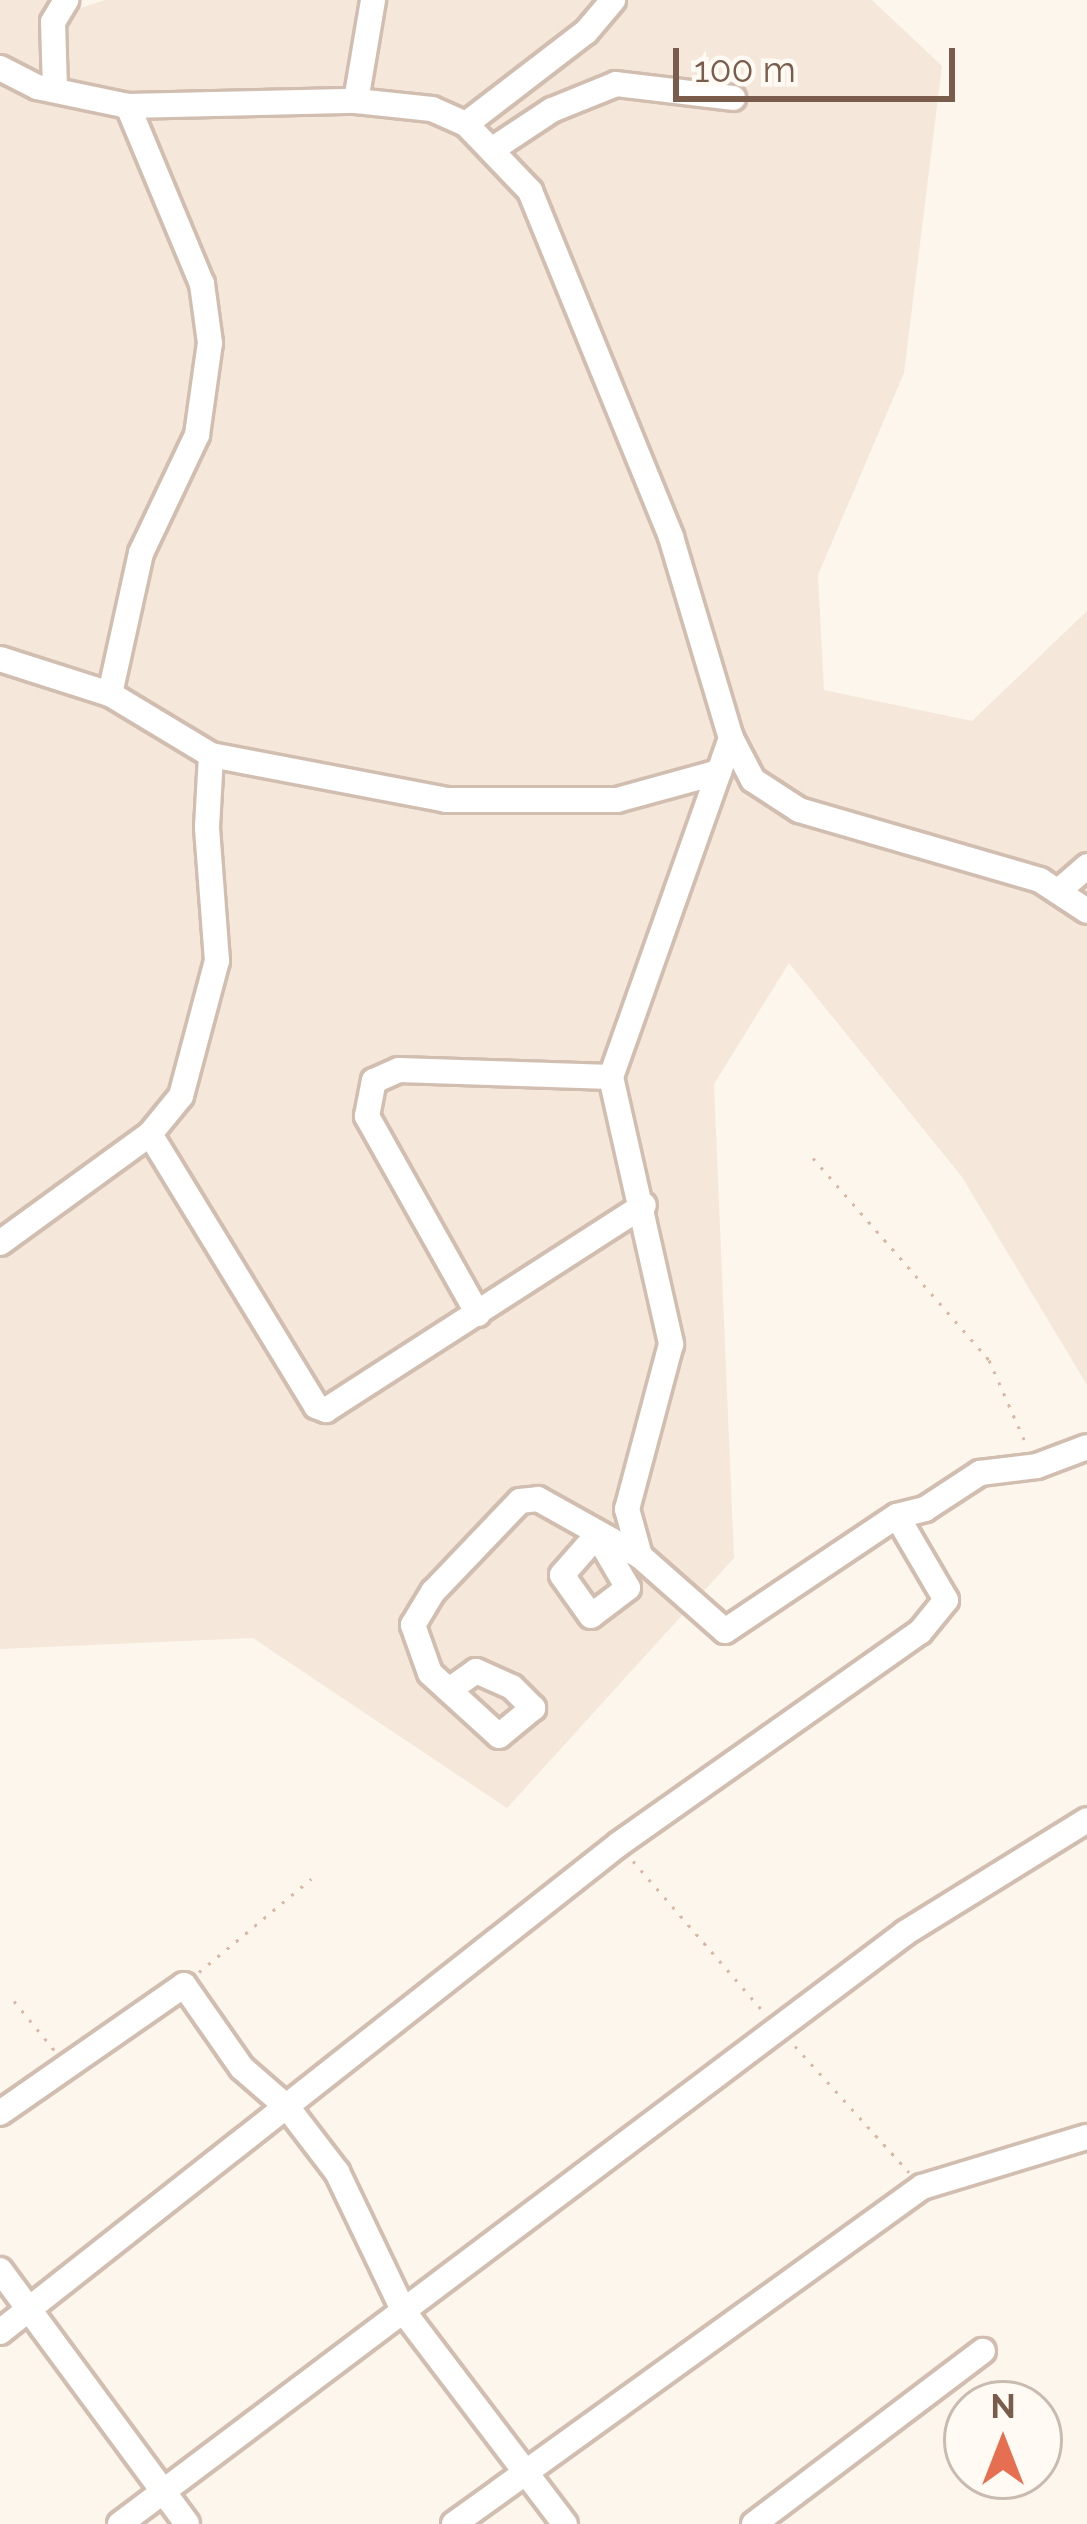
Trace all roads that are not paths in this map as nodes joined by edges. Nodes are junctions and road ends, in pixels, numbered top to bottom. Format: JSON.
{"nodes":[{"id":1,"x":66,"y":0,"type":"edge"},
{"id":2,"x":373,"y":0,"type":"edge"},
{"id":3,"x":613,"y":0,"type":"edge"},
{"id":4,"x":0,"y":68,"type":"edge"},
{"id":5,"x":56,"y":89,"type":"junction"},
{"id":6,"x":733,"y":98,"type":"dead end"},
{"id":7,"x":356,"y":101,"type":"junction"},
{"id":8,"x":128,"y":106,"type":"junction"},
{"id":9,"x":466,"y":124,"type":"junction"},
{"id":10,"x":493,"y":149,"type":"junction"},
{"id":11,"x":0,"y":659,"type":"edge"},
{"id":12,"x":110,"y":694,"type":"junction"},
{"id":13,"x":731,"y":738,"type":"junction"},
{"id":14,"x":211,"y":755,"type":"junction"},
{"id":15,"x":719,"y":772,"type":"junction"},
{"id":16,"x":1087,"y":866,"type":"edge"},
{"id":17,"x":1061,"y":889,"type":"junction"},
{"id":18,"x":1087,"y":911,"type":"edge"},
{"id":19,"x":611,"y":1077,"type":"junction"},
{"id":20,"x":150,"y":1134,"type":"junction"},
{"id":21,"x":644,"y":1205,"type":"junction"},
{"id":22,"x":0,"y":1243,"type":"edge"},
{"id":23,"x":478,"y":1314,"type":"junction"},
{"id":24,"x":1087,"y":1448,"type":"edge"},
{"id":25,"x":897,"y":1516,"type":"junction"},
{"id":26,"x":640,"y":1556,"type":"junction"},
{"id":27,"x":449,"y":1690,"type":"dead end"},
{"id":28,"x":1087,"y":1820,"type":"edge"},
{"id":29,"x":288,"y":2108,"type":"junction"},
{"id":30,"x":0,"y":2113,"type":"edge"},
{"id":31,"x":1087,"y":2137,"type":"edge"},
{"id":32,"x":0,"y":2270,"type":"edge"},
{"id":33,"x":29,"y":2311,"type":"junction"},
{"id":34,"x":404,"y":2312,"type":"junction"},
{"id":35,"x":0,"y":2332,"type":"edge"},
{"id":36,"x":983,"y":2351,"type":"dead end"},
{"id":37,"x":530,"y":2469,"type":"junction"},
{"id":38,"x":162,"y":2495,"type":"junction"},
{"id":39,"x":120,"y":2524,"type":"edge"},
{"id":40,"x":187,"y":2524,"type":"edge"},
{"id":41,"x":454,"y":2524,"type":"edge"},
{"id":42,"x":565,"y":2524,"type":"edge"},
{"id":43,"x":754,"y":2524,"type":"edge"}],
"edges":[{"from":1,"to":5,"type":"street"},
{"from":2,"to":7,"type":"street"},
{"from":3,"to":9,"type":"street"},
{"from":4,"to":5,"type":"street"},
{"from":5,"to":8,"type":"street"},
{"from":6,"to":10,"type":"street"},
{"from":7,"to":8,"type":"street"},
{"from":7,"to":9,"type":"street"},
{"from":8,"to":12,"type":"street"},
{"from":9,"to":10,"type":"street"},
{"from":10,"to":13,"type":"street"},
{"from":11,"to":12,"type":"street"},
{"from":12,"to":14,"type":"street"},
{"from":13,"to":15,"type":"street"},
{"from":13,"to":17,"type":"street"},
{"from":14,"to":15,"type":"street"},
{"from":14,"to":20,"type":"street"},
{"from":15,"to":19,"type":"street"},
{"from":16,"to":17,"type":"street"},
{"from":17,"to":18,"type":"street"},
{"from":19,"to":21,"type":"street"},
{"from":19,"to":23,"type":"street"},
{"from":20,"to":22,"type":"street"},
{"from":20,"to":23,"type":"street"},
{"from":21,"to":23,"type":"street"},
{"from":21,"to":26,"type":"street"},
{"from":24,"to":25,"type":"street"},
{"from":25,"to":26,"type":"street"},
{"from":25,"to":29,"type":"street"},
{"from":26,"to":27,"type":"street"},
{"from":28,"to":34,"type":"street"},
{"from":29,"to":30,"type":"street"},
{"from":29,"to":33,"type":"street"},
{"from":29,"to":34,"type":"street"},
{"from":31,"to":37,"type":"street"},
{"from":32,"to":33,"type":"street"},
{"from":33,"to":35,"type":"street"},
{"from":33,"to":38,"type":"street"},
{"from":34,"to":37,"type":"street"},
{"from":34,"to":38,"type":"street"},
{"from":36,"to":43,"type":"street"},
{"from":37,"to":41,"type":"street"},
{"from":37,"to":42,"type":"street"},
{"from":38,"to":39,"type":"street"},
{"from":38,"to":40,"type":"street"}]}
